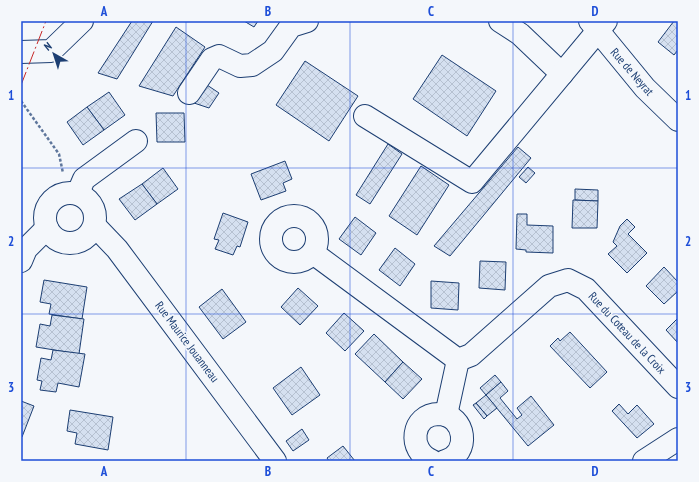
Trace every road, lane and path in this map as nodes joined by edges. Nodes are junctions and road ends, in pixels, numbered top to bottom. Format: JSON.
{"nodes":[{"id":1,"x":82,"y":21,"type":"edge"},
{"id":2,"x":307,"y":21,"type":"edge"},
{"id":3,"x":500,"y":21,"type":"edge"},
{"id":4,"x":598,"y":25,"type":"edge"},
{"id":5,"x":21,"y":52,"type":"edge"},
{"id":6,"x":562,"y":74,"type":"junction"},
{"id":7,"x":189,"y":93,"type":"dead end"},
{"id":8,"x":21,"y":101,"type":"edge"},
{"id":9,"x":365,"y":116,"type":"dead end"},
{"id":10,"x":678,"y":120,"type":"edge"},
{"id":11,"x":136,"y":141,"type":"dead end"},
{"id":12,"x":73,"y":193,"type":"junction"},
{"id":13,"x":95,"y":226,"type":"junction"},
{"id":14,"x":47,"y":228,"type":"junction"},
{"id":15,"x":313,"y":253,"type":"dead end"},
{"id":16,"x":21,"y":261,"type":"edge"},
{"id":17,"x":458,"y":360,"type":"junction"},
{"id":18,"x":678,"y":387,"type":"edge"},
{"id":19,"x":446,"y":415,"type":"junction"},
{"id":20,"x":678,"y":439,"type":"edge"},
{"id":21,"x":276,"y":461,"type":"edge"},
{"id":22,"x":432,"y":461,"type":"edge"},
{"id":23,"x":445,"y":461,"type":"edge"},
{"id":24,"x":644,"y":461,"type":"edge"}],
"edges":[{"from":1,"to":5,"type":"street"},
{"from":2,"to":7,"type":"street"},
{"from":3,"to":6,"type":"street"},
{"from":4,"to":6,"type":"street"},
{"from":4,"to":10,"type":"street","name":"Rue de Neyrat"},
{"from":6,"to":9,"type":"street"},
{"from":8,"to":12,"type":"path"},
{"from":11,"to":12,"type":"street"},
{"from":12,"to":13,"type":"street"},
{"from":12,"to":14,"type":"street"},
{"from":13,"to":14,"type":"street"},
{"from":13,"to":21,"type":"street","name":"Rue Maurice Jouanneau"},
{"from":14,"to":16,"type":"street"},
{"from":15,"to":17,"type":"street"},
{"from":17,"to":18,"type":"street","name":"Rue du Coteau de la Croix"},
{"from":17,"to":19,"type":"street"},
{"from":19,"to":22,"type":"street"},
{"from":19,"to":23,"type":"street"},
{"from":20,"to":24,"type":"street"}]}
